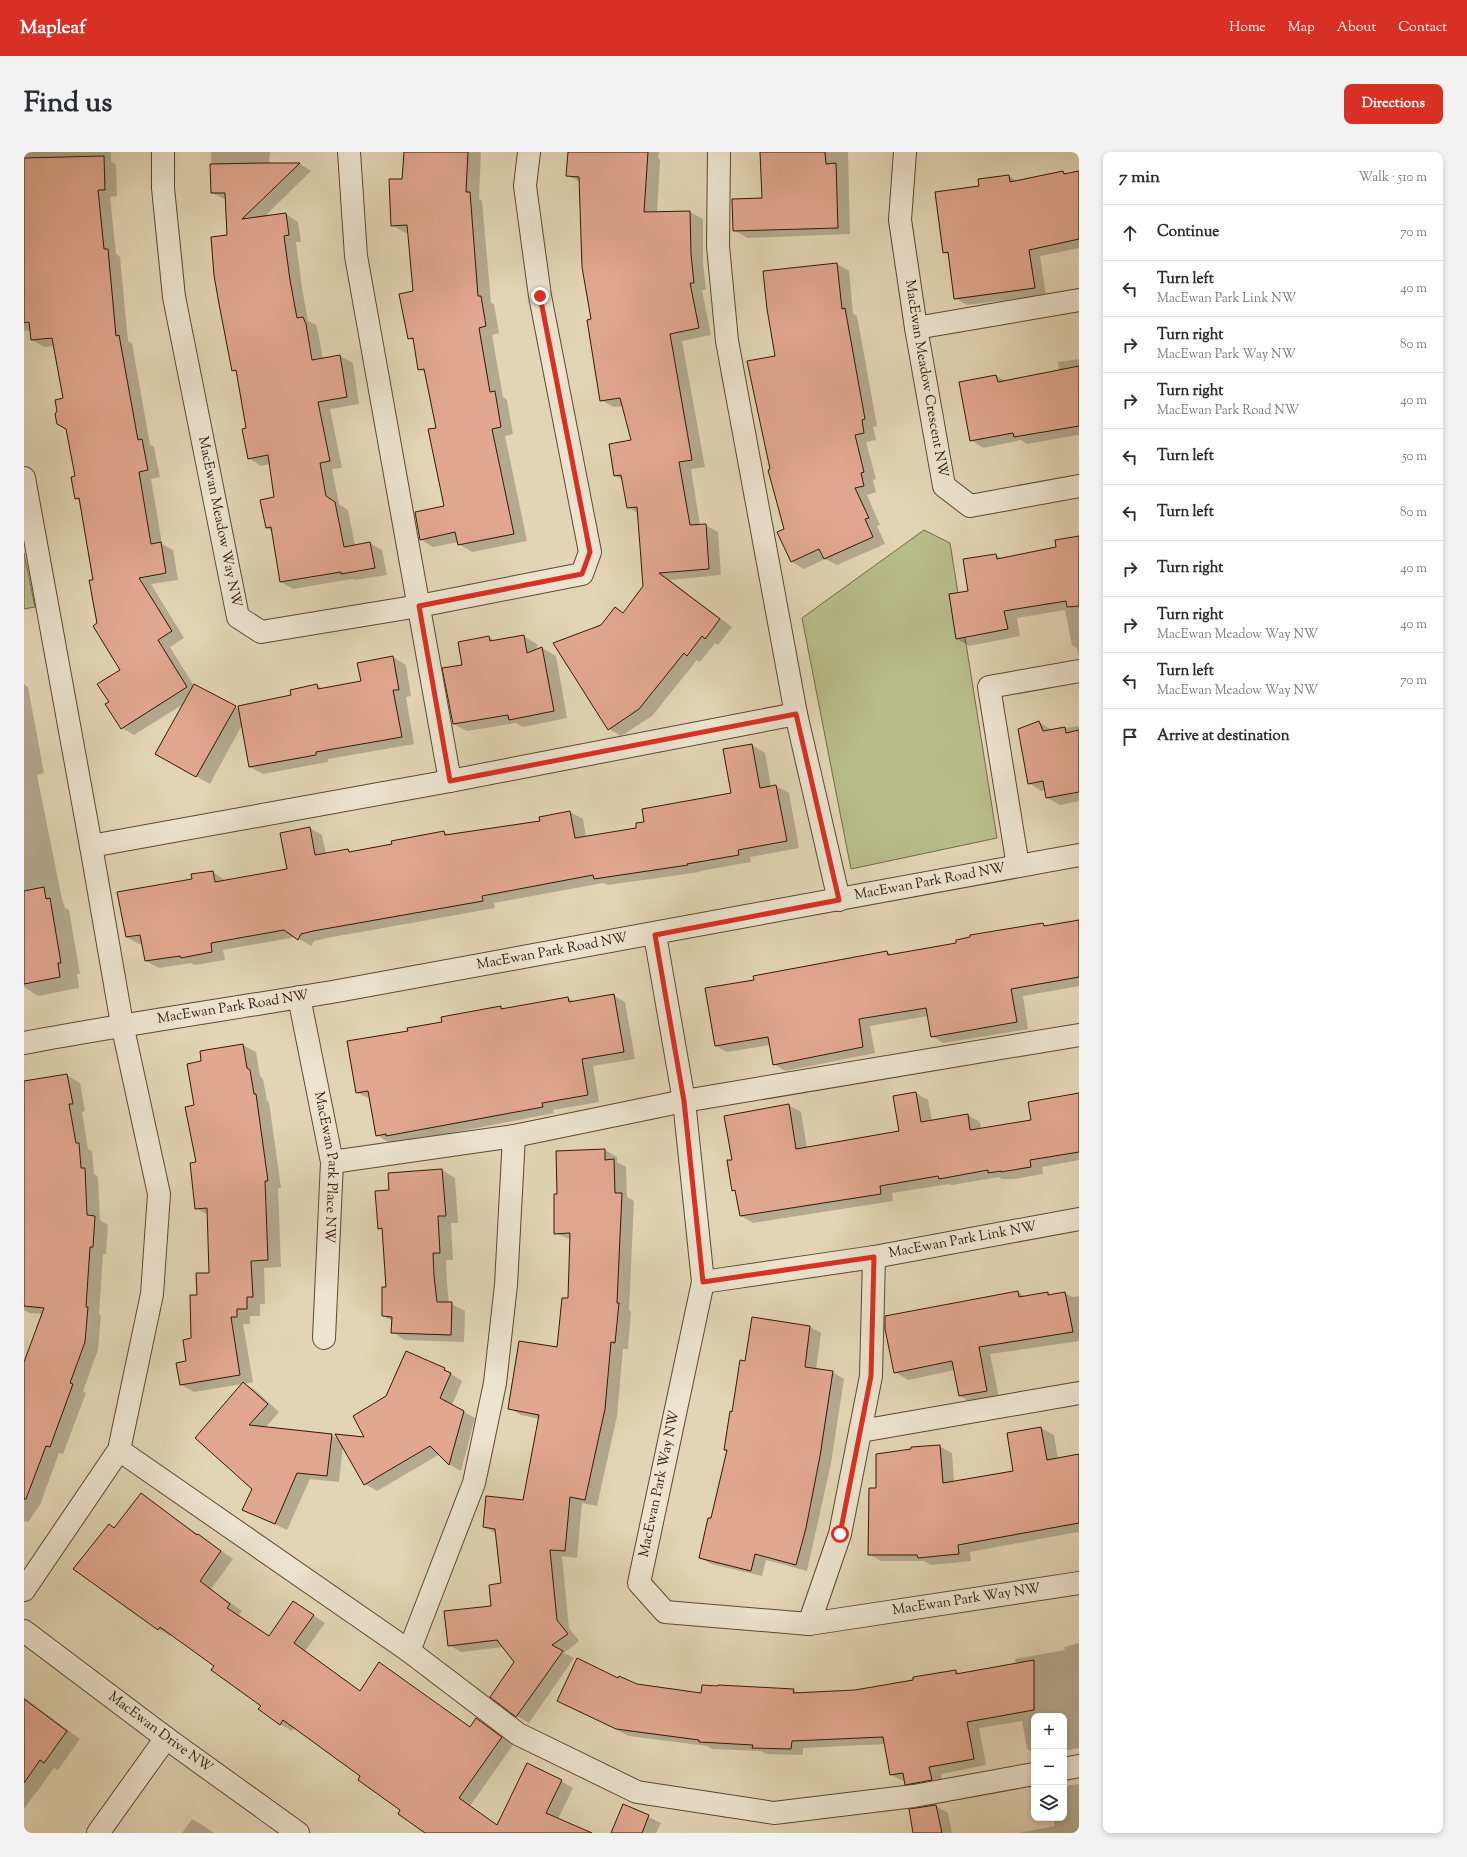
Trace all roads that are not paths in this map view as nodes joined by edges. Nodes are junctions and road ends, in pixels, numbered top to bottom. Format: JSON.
{"nodes":[{"id":1,"x":163,"y":152,"type":"edge"},
{"id":2,"x":349,"y":152,"type":"edge"},
{"id":3,"x":529,"y":152,"type":"edge"},
{"id":4,"x":719,"y":152,"type":"edge"},
{"id":5,"x":905,"y":152,"type":"edge"},
{"id":6,"x":1079,"y":300,"type":"edge"},
{"id":7,"x":916,"y":328,"type":"junction"},
{"id":8,"x":24,"y":478,"type":"edge"},
{"id":9,"x":1079,"y":486,"type":"edge"},
{"id":10,"x":419,"y":606,"type":"junction"},
{"id":11,"x":1079,"y":671,"type":"edge"},
{"id":12,"x":796,"y":714,"type":"junction"},
{"id":13,"x":450,"y":781,"type":"junction"},
{"id":14,"x":91,"y":846,"type":"junction"},
{"id":15,"x":1079,"y":855,"type":"edge"},
{"id":16,"x":1018,"y":866,"type":"junction"},
{"id":17,"x":839,"y":900,"type":"junction"},
{"id":18,"x":655,"y":935,"type":"junction"},
{"id":19,"x":299,"y":997,"type":"junction"},
{"id":20,"x":122,"y":1024,"type":"junction"},
{"id":21,"x":1079,"y":1035,"type":"edge"},
{"id":22,"x":24,"y":1043,"type":"edge"},
{"id":23,"x":684,"y":1101,"type":"junction"},
{"id":24,"x":514,"y":1136,"type":"junction"},
{"id":25,"x":332,"y":1162,"type":"junction"},
{"id":26,"x":1079,"y":1220,"type":"edge"},
{"id":27,"x":874,"y":1257,"type":"junction"},
{"id":28,"x":703,"y":1282,"type":"junction"},
{"id":29,"x":324,"y":1338,"type":"dead end"},
{"id":30,"x":1079,"y":1393,"type":"edge"},
{"id":31,"x":861,"y":1431,"type":"junction"},
{"id":32,"x":119,"y":1450,"type":"junction"},
{"id":33,"x":1079,"y":1583,"type":"edge"},
{"id":34,"x":24,"y":1590,"type":"edge"},
{"id":35,"x":809,"y":1624,"type":"junction"},
{"id":36,"x":24,"y":1631,"type":"edge"},
{"id":37,"x":409,"y":1651,"type":"junction"},
{"id":38,"x":166,"y":1738,"type":"junction"},
{"id":39,"x":1079,"y":1766,"type":"edge"},
{"id":40,"x":1067,"y":1768,"type":"edge"},
{"id":41,"x":1031,"y":1775,"type":"edge"},
{"id":42,"x":98,"y":1833,"type":"edge"},
{"id":43,"x":298,"y":1833,"type":"edge"}],
"edges":[{"from":1,"to":10,"type":"street","name":"MacEwan Meadow Way NW"},
{"from":2,"to":10,"type":"street"},
{"from":3,"to":10,"type":"street","name":"MacEwan Meadow Way NW"},
{"from":4,"to":12,"type":"street"},
{"from":5,"to":7,"type":"street","name":"MacEwan Meadow Crescent NW"},
{"from":6,"to":7,"type":"street"},
{"from":7,"to":9,"type":"street","name":"MacEwan Meadow Crescent NW"},
{"from":8,"to":14,"type":"street"},
{"from":10,"to":13,"type":"street"},
{"from":11,"to":16,"type":"street"},
{"from":12,"to":13,"type":"street"},
{"from":12,"to":17,"type":"street"},
{"from":13,"to":14,"type":"street"},
{"from":14,"to":20,"type":"street"},
{"from":15,"to":16,"type":"street","name":"MacEwan Park Road NW"},
{"from":16,"to":17,"type":"street","name":"MacEwan Park Road NW"},
{"from":17,"to":18,"type":"street","name":"MacEwan Park Road NW"},
{"from":18,"to":19,"type":"street","name":"MacEwan Park Road NW"},
{"from":18,"to":23,"type":"street","name":"MacEwan Park Way NW"},
{"from":19,"to":20,"type":"street","name":"MacEwan Park Road NW"},
{"from":19,"to":25,"type":"street","name":"MacEwan Park Place NW"},
{"from":20,"to":22,"type":"street","name":"MacEwan Park Road NW"},
{"from":20,"to":32,"type":"street"},
{"from":21,"to":23,"type":"street"},
{"from":23,"to":24,"type":"street"},
{"from":23,"to":28,"type":"street","name":"MacEwan Park Way NW"},
{"from":24,"to":25,"type":"street"},
{"from":24,"to":37,"type":"street"},
{"from":25,"to":29,"type":"street","name":"MacEwan Park Place NW"},
{"from":26,"to":27,"type":"street","name":"MacEwan Park Link NW"},
{"from":27,"to":28,"type":"street","name":"MacEwan Park Link NW"},
{"from":27,"to":31,"type":"street"},
{"from":28,"to":35,"type":"street","name":"MacEwan Park Way NW"},
{"from":30,"to":31,"type":"street"},
{"from":31,"to":35,"type":"street"},
{"from":32,"to":34,"type":"street"},
{"from":32,"to":37,"type":"street"},
{"from":33,"to":35,"type":"street","name":"MacEwan Park Way NW"},
{"from":36,"to":38,"type":"street","name":"MacEwan Drive NW"},
{"from":37,"to":41,"type":"street"},
{"from":38,"to":42,"type":"street"},
{"from":38,"to":43,"type":"street","name":"MacEwan Drive NW"},
{"from":39,"to":40,"type":"street"}]}
